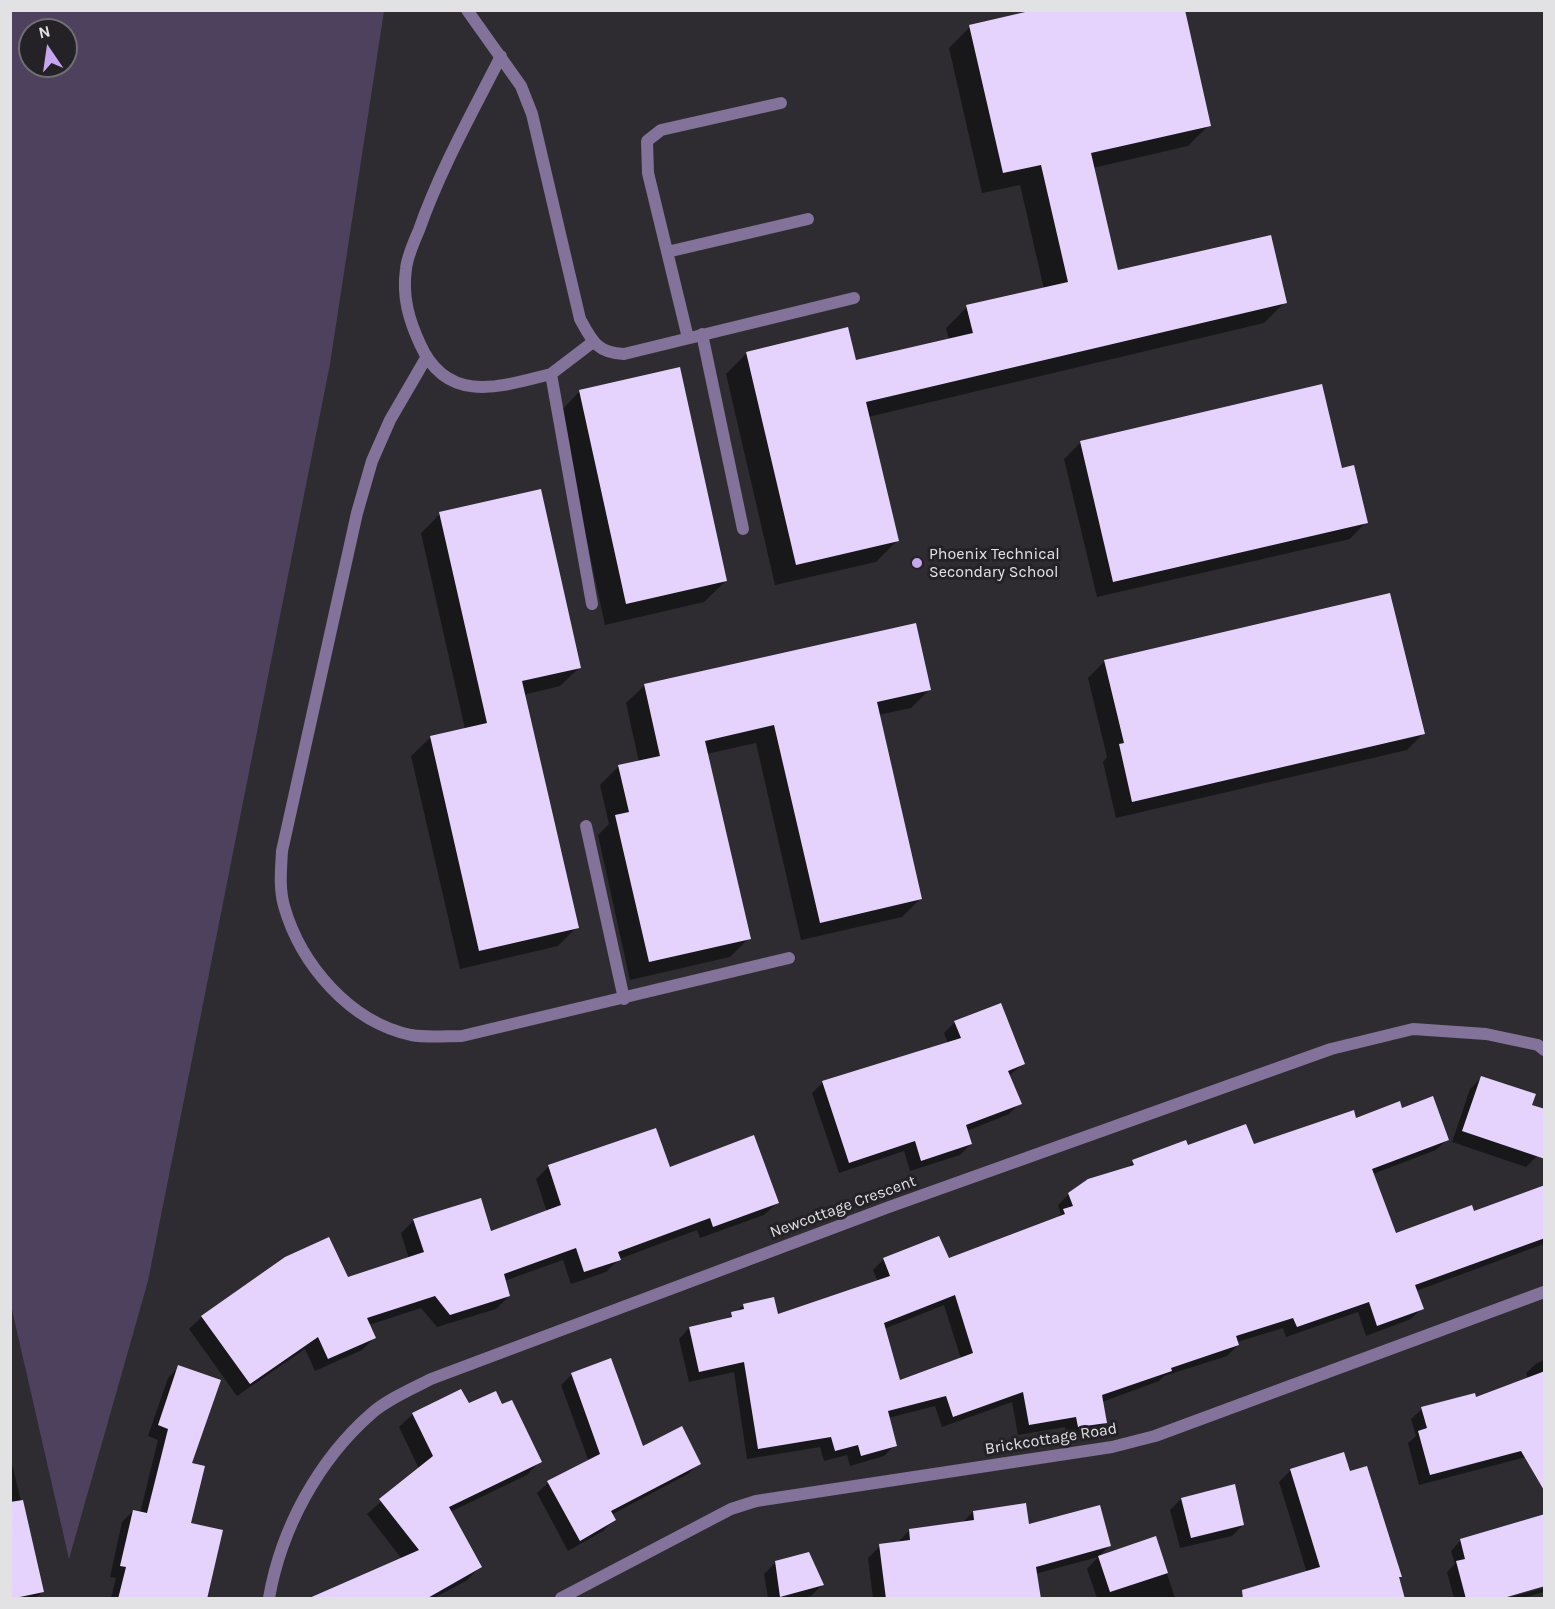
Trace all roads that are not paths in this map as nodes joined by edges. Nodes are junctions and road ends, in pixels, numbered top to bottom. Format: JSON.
{"nodes":[{"id":1,"x":467,"y":10,"type":"edge"},
{"id":2,"x":501,"y":56,"type":"junction"},
{"id":3,"x":781,"y":103,"type":"dead end"},
{"id":4,"x":807,"y":219,"type":"dead end"},
{"id":5,"x":667,"y":252,"type":"junction"},
{"id":6,"x":854,"y":298,"type":"dead end"},
{"id":7,"x":702,"y":334,"type":"junction"},
{"id":8,"x":688,"y":338,"type":"junction"},
{"id":9,"x":592,"y":342,"type":"junction"},
{"id":10,"x":426,"y":358,"type":"junction"},
{"id":11,"x":551,"y":374,"type":"junction"},
{"id":12,"x":743,"y":529,"type":"dead end"},
{"id":13,"x":592,"y":604,"type":"dead end"},
{"id":14,"x":586,"y":826,"type":"dead end"},
{"id":15,"x":789,"y":958,"type":"dead end"},
{"id":16,"x":624,"y":999,"type":"junction"},
{"id":17,"x":1545,"y":1050,"type":"edge"},
{"id":18,"x":1545,"y":1292,"type":"edge"},
{"id":19,"x":269,"y":1599,"type":"edge"},
{"id":20,"x":561,"y":1599,"type":"edge"}],
"edges":[{"from":1,"to":2,"type":"street"},
{"from":2,"to":9,"type":"street"},
{"from":2,"to":10,"type":"street"},
{"from":3,"to":5,"type":"street"},
{"from":4,"to":5,"type":"street"},
{"from":5,"to":8,"type":"street"},
{"from":6,"to":7,"type":"street"},
{"from":7,"to":8,"type":"street"},
{"from":7,"to":12,"type":"street"},
{"from":8,"to":9,"type":"street"},
{"from":9,"to":11,"type":"street"},
{"from":10,"to":11,"type":"street"},
{"from":10,"to":16,"type":"street"},
{"from":11,"to":13,"type":"street"},
{"from":14,"to":16,"type":"street"},
{"from":15,"to":16,"type":"street"},
{"from":17,"to":19,"type":"street","name":"Newcottage Crescent"},
{"from":18,"to":20,"type":"street","name":"Brickcottage Road"}]}
